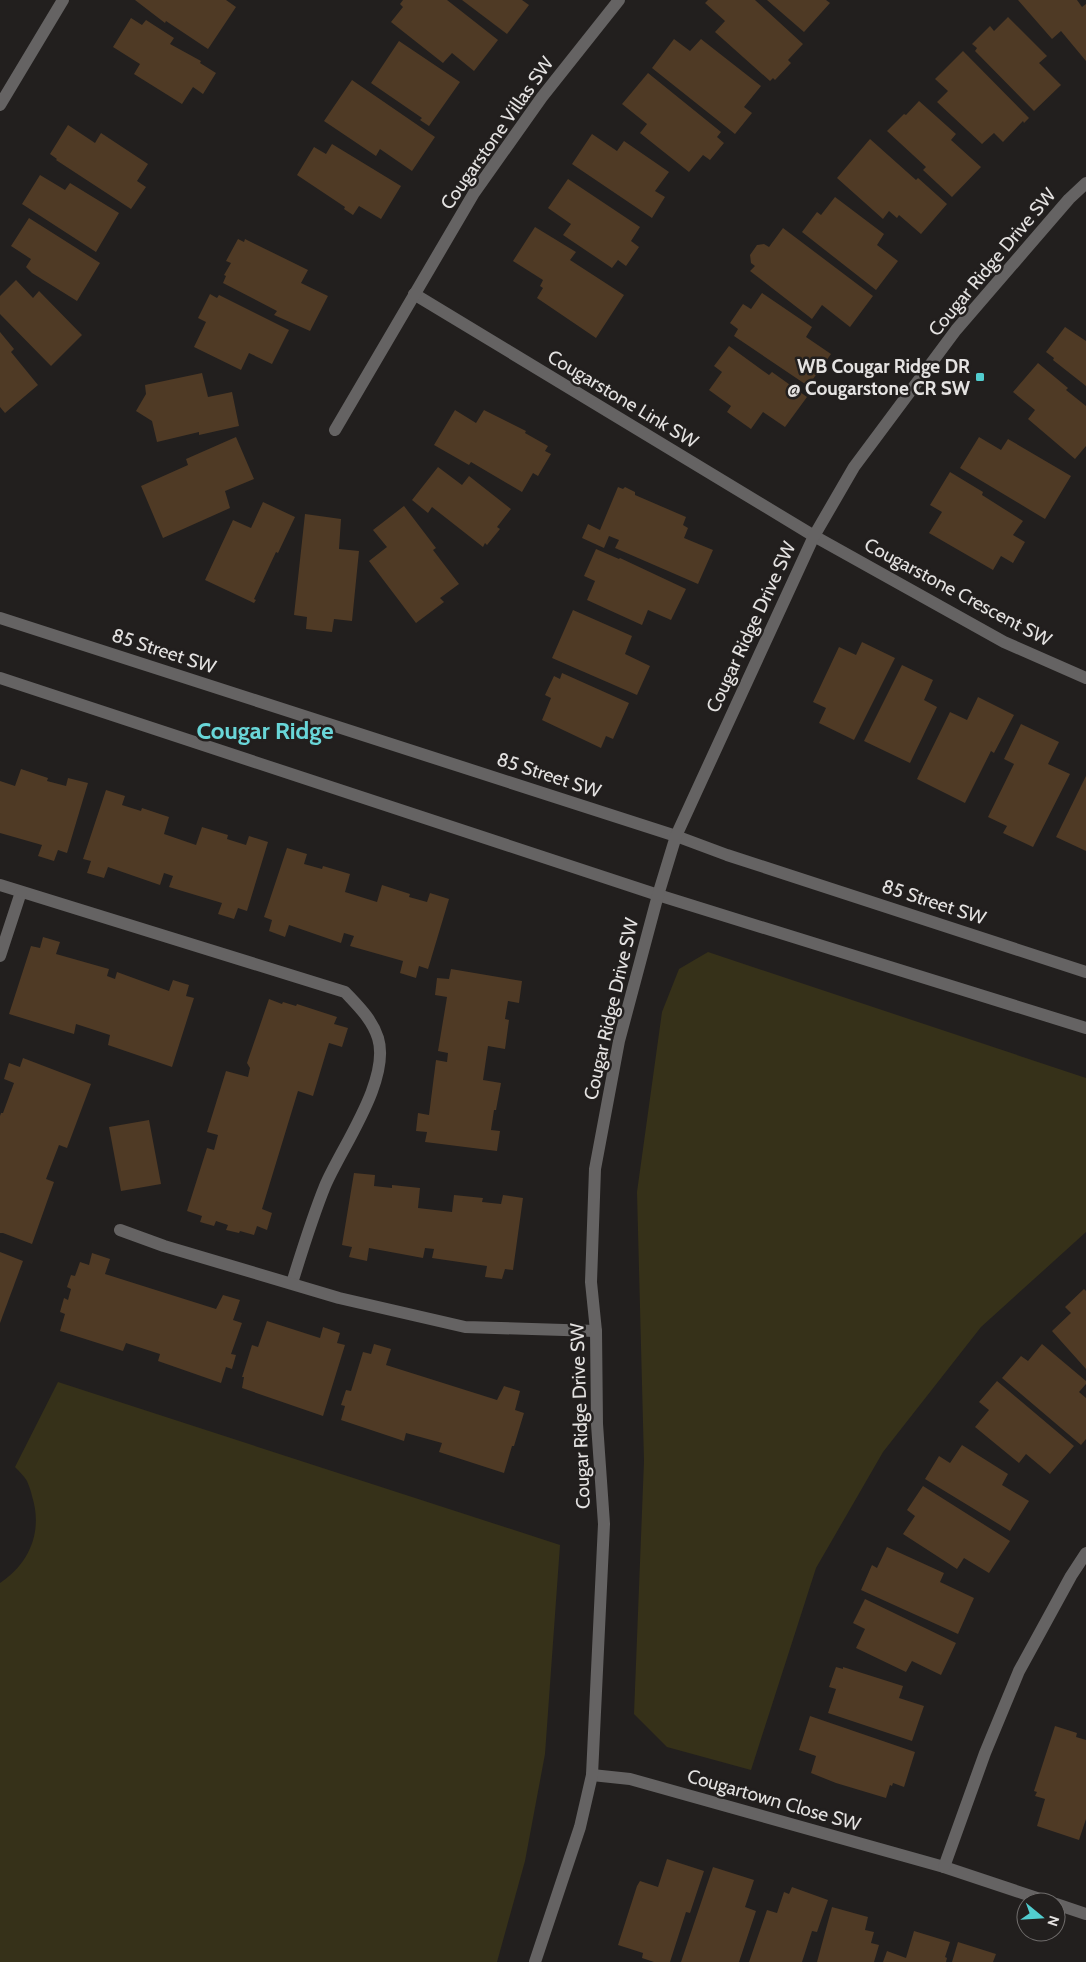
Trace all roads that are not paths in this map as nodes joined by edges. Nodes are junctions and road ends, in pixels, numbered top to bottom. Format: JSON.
{"nodes":[{"id":1,"x":63,"y":0,"type":"edge"},
{"id":2,"x":619,"y":0,"type":"edge"},
{"id":3,"x":0,"y":105,"type":"edge"},
{"id":4,"x":1086,"y":183,"type":"edge"},
{"id":5,"x":414,"y":294,"type":"junction"},
{"id":6,"x":335,"y":430,"type":"dead end"},
{"id":7,"x":814,"y":536,"type":"junction"},
{"id":8,"x":0,"y":618,"type":"edge"},
{"id":9,"x":0,"y":678,"type":"edge"},
{"id":10,"x":1086,"y":678,"type":"edge"},
{"id":11,"x":676,"y":836,"type":"junction"},
{"id":12,"x":0,"y":885,"type":"edge"},
{"id":13,"x":21,"y":892,"type":"junction"},
{"id":14,"x":658,"y":895,"type":"junction"},
{"id":15,"x":0,"y":956,"type":"edge"},
{"id":16,"x":1086,"y":972,"type":"edge"},
{"id":17,"x":1086,"y":1028,"type":"edge"},
{"id":18,"x":120,"y":1230,"type":"dead end"},
{"id":19,"x":292,"y":1283,"type":"junction"},
{"id":20,"x":596,"y":1331,"type":"junction"},
{"id":21,"x":1086,"y":1554,"type":"edge"},
{"id":22,"x":592,"y":1775,"type":"junction"},
{"id":23,"x":944,"y":1868,"type":"junction"},
{"id":24,"x":1018,"y":1892,"type":"edge"},
{"id":25,"x":1066,"y":1907,"type":"edge"},
{"id":26,"x":1086,"y":1914,"type":"edge"},
{"id":27,"x":535,"y":1962,"type":"edge"}],
"edges":[{"from":1,"to":3,"type":"street"},
{"from":2,"to":5,"type":"street","name":"Cougarstone Villas SW"},
{"from":4,"to":7,"type":"street","name":"Cougar Ridge Drive SW"},
{"from":5,"to":6,"type":"street","name":"Cougarstone Villas SW"},
{"from":5,"to":7,"type":"street","name":"Cougarstone Link SW"},
{"from":7,"to":10,"type":"street","name":"Cougarstone Crescent SW"},
{"from":7,"to":11,"type":"street","name":"Cougar Ridge Drive SW"},
{"from":8,"to":11,"type":"street","name":"85 Street SW"},
{"from":9,"to":14,"type":"street"},
{"from":11,"to":14,"type":"street","name":"Cougar Ridge Drive SW"},
{"from":11,"to":16,"type":"street","name":"85 Street SW"},
{"from":12,"to":13,"type":"street"},
{"from":13,"to":15,"type":"street"},
{"from":13,"to":19,"type":"street"},
{"from":14,"to":17,"type":"street"},
{"from":14,"to":20,"type":"street","name":"Cougar Ridge Drive SW"},
{"from":18,"to":19,"type":"street"},
{"from":19,"to":20,"type":"street"},
{"from":20,"to":22,"type":"street","name":"Cougar Ridge Drive SW"},
{"from":21,"to":23,"type":"street"},
{"from":22,"to":23,"type":"street","name":"Cougartown Close SW"},
{"from":22,"to":27,"type":"street","name":"Cougar Ridge Drive SW"},
{"from":23,"to":24,"type":"street","name":"Cougartown Close SW"},
{"from":25,"to":26,"type":"street"}]}
